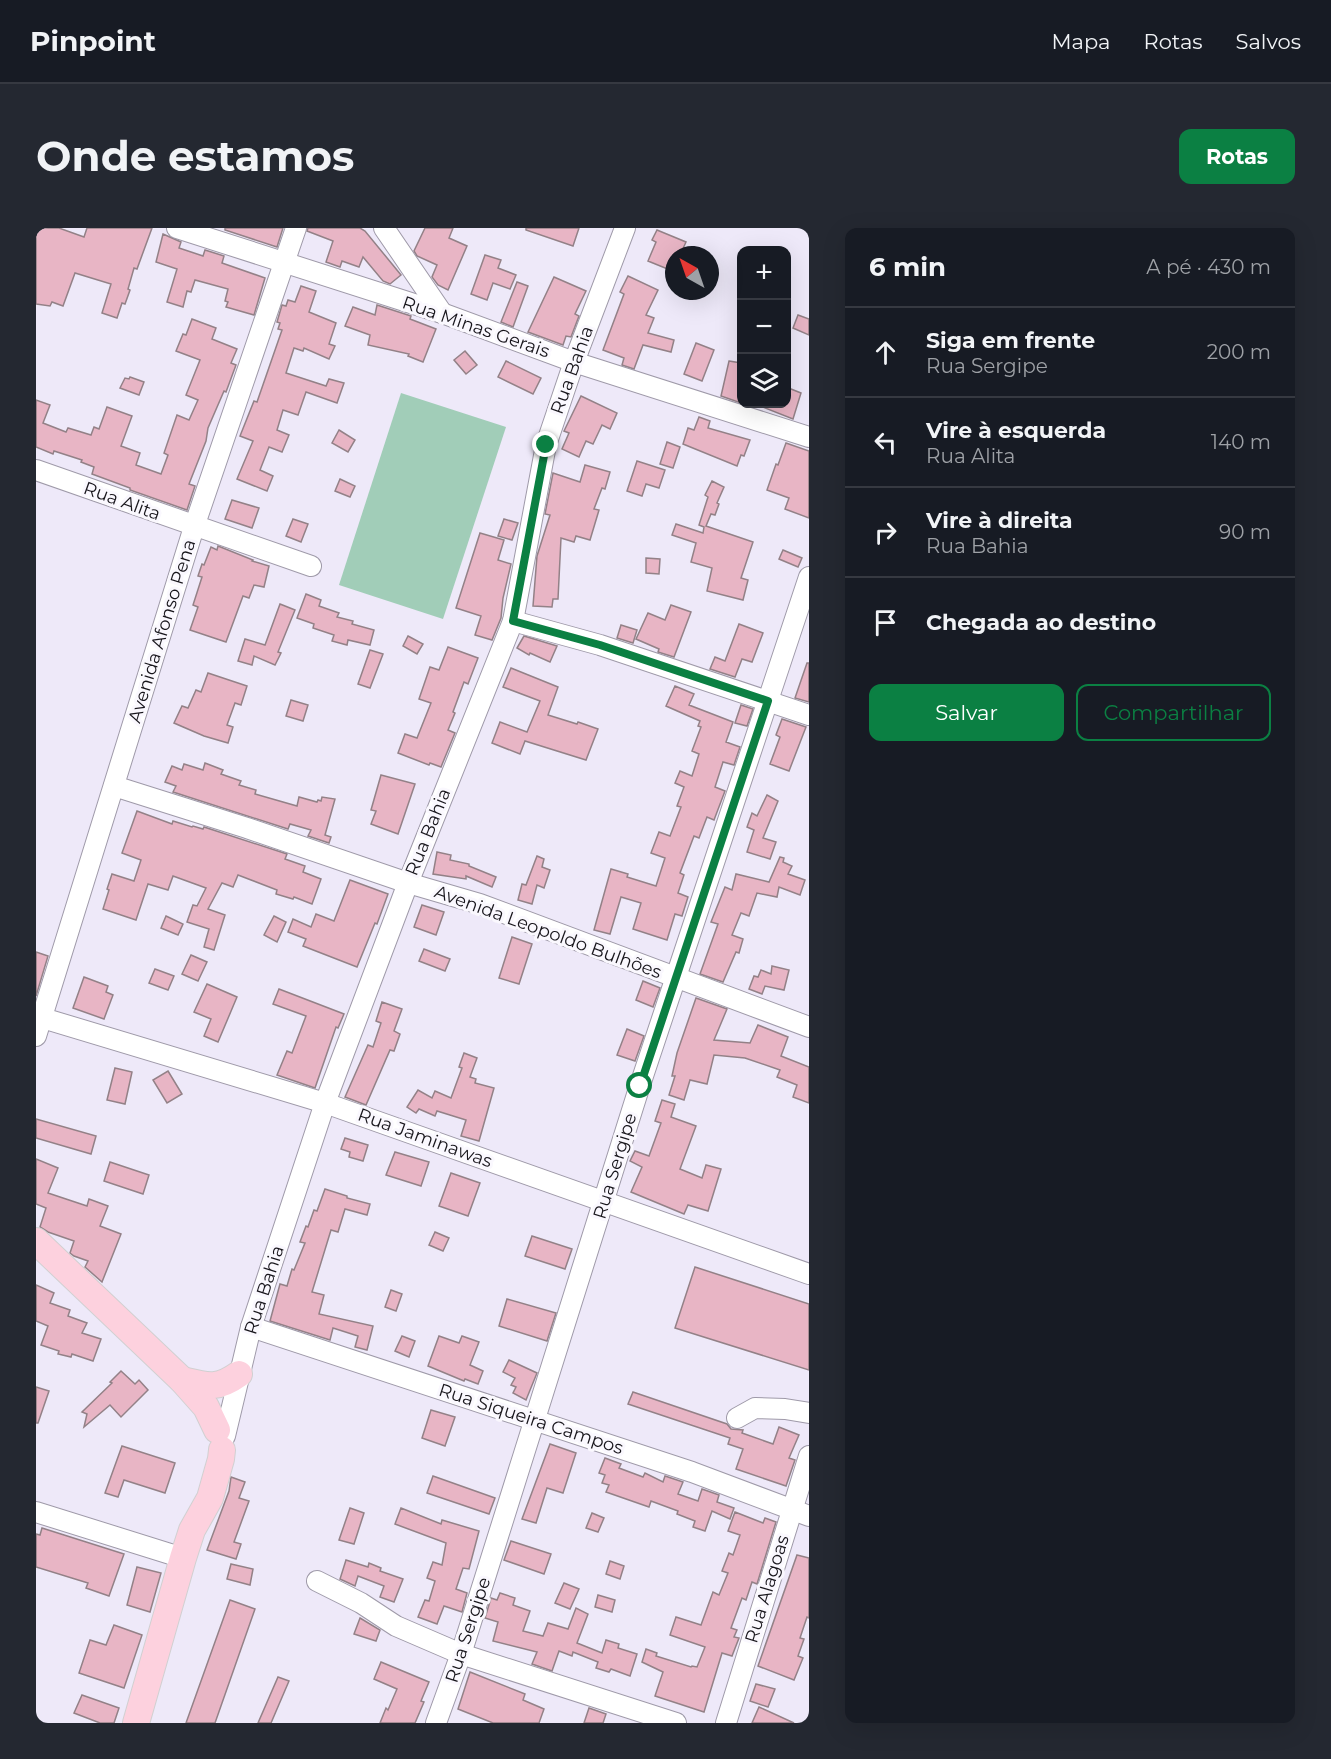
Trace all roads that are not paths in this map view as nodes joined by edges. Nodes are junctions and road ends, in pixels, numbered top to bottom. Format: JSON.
{"nodes":[{"id":1,"x":177,"y":228,"type":"edge"},
{"id":2,"x":296,"y":228,"type":"edge"},
{"id":3,"x":384,"y":228,"type":"edge"},
{"id":4,"x":625,"y":228,"type":"edge"},
{"id":5,"x":284,"y":264,"type":"junction"},
{"id":6,"x":442,"y":314,"type":"junction"},
{"id":7,"x":574,"y":362,"type":"junction"},
{"id":8,"x":809,"y":437,"type":"edge"},
{"id":9,"x":36,"y":470,"type":"edge"},
{"id":10,"x":194,"y":526,"type":"junction"},
{"id":11,"x":310,"y":566,"type":"dead end"},
{"id":12,"x":809,"y":577,"type":"edge"},
{"id":13,"x":513,"y":621,"type":"junction"},
{"id":14,"x":768,"y":701,"type":"junction"},
{"id":15,"x":809,"y":715,"type":"edge"},
{"id":16,"x":114,"y":786,"type":"junction"},
{"id":17,"x":408,"y":884,"type":"junction"},
{"id":18,"x":676,"y":978,"type":"junction"},
{"id":19,"x":38,"y":1023,"type":"edge"},
{"id":20,"x":809,"y":1027,"type":"edge"},
{"id":21,"x":325,"y":1103,"type":"junction"},
{"id":22,"x":604,"y":1202,"type":"junction"},
{"id":23,"x":36,"y":1241,"type":"edge"},
{"id":24,"x":809,"y":1274,"type":"edge"},
{"id":25,"x":125,"y":1324,"type":"junction"},
{"id":26,"x":252,"y":1327,"type":"junction"},
{"id":27,"x":239,"y":1374,"type":"junction"},
{"id":28,"x":182,"y":1380,"type":"junction"},
{"id":29,"x":809,"y":1413,"type":"edge"},
{"id":30,"x":737,"y":1418,"type":"dead end"},
{"id":31,"x":534,"y":1419,"type":"junction"},
{"id":32,"x":215,"y":1440,"type":"junction"},
{"id":33,"x":809,"y":1456,"type":"edge"},
{"id":34,"x":36,"y":1512,"type":"edge"},
{"id":35,"x":800,"y":1514,"type":"edge"},
{"id":36,"x":183,"y":1558,"type":"junction"},
{"id":37,"x":317,"y":1581,"type":"dead end"},
{"id":38,"x":462,"y":1654,"type":"junction"},
{"id":39,"x":145,"y":1687,"type":"junction"},
{"id":40,"x":121,"y":1723,"type":"edge"},
{"id":41,"x":136,"y":1723,"type":"edge"},
{"id":42,"x":436,"y":1723,"type":"edge"},
{"id":43,"x":676,"y":1723,"type":"edge"},
{"id":44,"x":726,"y":1723,"type":"edge"}],
"edges":[{"from":1,"to":5,"type":"street","name":"Rua Minas Gerais"},
{"from":2,"to":5,"type":"street","name":"Avenida Afonso Pena"},
{"from":3,"to":6,"type":"street"},
{"from":4,"to":7,"type":"street","name":"Rua Bahia"},
{"from":5,"to":6,"type":"street","name":"Rua Minas Gerais"},
{"from":5,"to":10,"type":"street","name":"Avenida Afonso Pena"},
{"from":6,"to":7,"type":"street","name":"Rua Minas Gerais"},
{"from":7,"to":8,"type":"street","name":"Rua Minas Gerais"},
{"from":7,"to":13,"type":"street","name":"Rua Bahia"},
{"from":9,"to":10,"type":"street","name":"Rua Alita"},
{"from":10,"to":11,"type":"street","name":"Rua Alita"},
{"from":10,"to":16,"type":"street","name":"Avenida Afonso Pena"},
{"from":12,"to":14,"type":"street","name":"Rua Sergipe"},
{"from":13,"to":14,"type":"street"},
{"from":13,"to":17,"type":"street","name":"Rua Bahia"},
{"from":14,"to":15,"type":"street"},
{"from":14,"to":18,"type":"street","name":"Rua Sergipe"},
{"from":16,"to":17,"type":"street","name":"Avenida Leopoldo Bulhões"},
{"from":16,"to":19,"type":"street","name":"Avenida Afonso Pena"},
{"from":17,"to":18,"type":"street","name":"Avenida Leopoldo Bulhões"},
{"from":17,"to":21,"type":"street","name":"Rua Bahia"},
{"from":18,"to":20,"type":"street","name":"Avenida Leopoldo Bulhões"},
{"from":18,"to":22,"type":"street","name":"Rua Sergipe"},
{"from":19,"to":21,"type":"street","name":"Rua Jaminawas"},
{"from":21,"to":22,"type":"street","name":"Rua Jaminawas"},
{"from":21,"to":26,"type":"street","name":"Rua Bahia"},
{"from":22,"to":24,"type":"street","name":"Rua Jaminawas"},
{"from":22,"to":31,"type":"street","name":"Rua Sergipe"},
{"from":23,"to":25,"type":"main road"},
{"from":25,"to":28,"type":"main road"},
{"from":25,"to":32,"type":"main road"},
{"from":26,"to":27,"type":"street","name":"Rua Bahia"},
{"from":26,"to":31,"type":"street","name":"Rua Siqueira Campos"},
{"from":27,"to":28,"type":"main road"},
{"from":27,"to":32,"type":"street","name":"Rua Bahia"},
{"from":28,"to":32,"type":"main road"},
{"from":29,"to":30,"type":"street"},
{"from":31,"to":35,"type":"street","name":"Rua Siqueira Campos"},
{"from":31,"to":38,"type":"street","name":"Rua Sergipe"},
{"from":32,"to":36,"type":"main road"},
{"from":33,"to":35,"type":"street","name":"Rua Alagoas"},
{"from":34,"to":36,"type":"street"},
{"from":35,"to":44,"type":"street","name":"Rua Alagoas"},
{"from":36,"to":39,"type":"main road"},
{"from":37,"to":38,"type":"street"},
{"from":38,"to":42,"type":"street","name":"Rua Sergipe"},
{"from":38,"to":43,"type":"street"},
{"from":39,"to":40,"type":"main road"},
{"from":39,"to":41,"type":"main road"}]}
